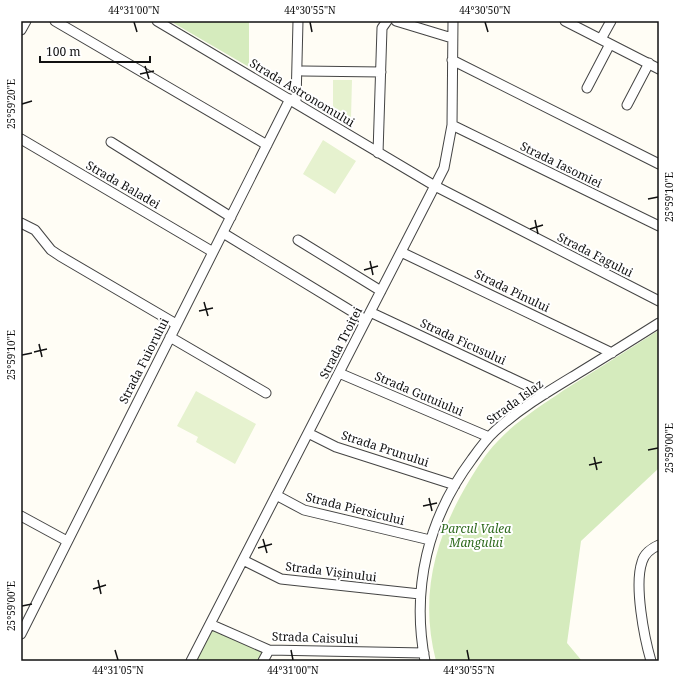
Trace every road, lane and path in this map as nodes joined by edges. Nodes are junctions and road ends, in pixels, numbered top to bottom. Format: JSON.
{"nodes":[{"id":1,"x":26,"y":21,"type":"edge"},
{"id":2,"x":55,"y":21,"type":"edge"},
{"id":3,"x":157,"y":21,"type":"edge"},
{"id":4,"x":298,"y":21,"type":"edge"},
{"id":5,"x":388,"y":21,"type":"edge"},
{"id":6,"x":396,"y":21,"type":"edge"},
{"id":7,"x":453,"y":21,"type":"edge"},
{"id":8,"x":565,"y":21,"type":"edge"},
{"id":9,"x":611,"y":21,"type":"edge"},
{"id":10,"x":21,"y":30,"type":"edge"},
{"id":11,"x":452,"y":38,"type":"junction"},
{"id":12,"x":601,"y":39,"type":"junction"},
{"id":13,"x":610,"y":44,"type":"junction"},
{"id":14,"x":452,"y":60,"type":"junction"},
{"id":15,"x":649,"y":64,"type":"junction"},
{"id":16,"x":659,"y":69,"type":"edge"},
{"id":17,"x":303,"y":71,"type":"dead end"},
{"id":18,"x":381,"y":72,"type":"junction"},
{"id":19,"x":587,"y":88,"type":"dead end"},
{"id":20,"x":293,"y":101,"type":"junction"},
{"id":21,"x":627,"y":106,"type":"dead end"},
{"id":22,"x":452,"y":125,"type":"junction"},
{"id":23,"x":21,"y":139,"type":"edge"},
{"id":24,"x":111,"y":142,"type":"dead end"},
{"id":25,"x":267,"y":145,"type":"junction"},
{"id":26,"x":378,"y":153,"type":"junction"},
{"id":27,"x":659,"y":164,"type":"edge"},
{"id":28,"x":435,"y":186,"type":"junction"},
{"id":29,"x":231,"y":217,"type":"junction"},
{"id":30,"x":21,"y":223,"type":"edge"},
{"id":31,"x":659,"y":226,"type":"edge"},
{"id":32,"x":223,"y":233,"type":"junction"},
{"id":33,"x":298,"y":240,"type":"dead end"},
{"id":34,"x":213,"y":252,"type":"junction"},
{"id":35,"x":401,"y":252,"type":"junction"},
{"id":36,"x":381,"y":291,"type":"junction"},
{"id":37,"x":659,"y":301,"type":"edge"},
{"id":38,"x":370,"y":312,"type":"junction"},
{"id":39,"x":366,"y":320,"type":"junction"},
{"id":40,"x":659,"y":323,"type":"edge"},
{"id":41,"x":176,"y":324,"type":"junction"},
{"id":42,"x":170,"y":337,"type":"junction"},
{"id":43,"x":612,"y":353,"type":"junction"},
{"id":44,"x":339,"y":373,"type":"junction"},
{"id":45,"x":266,"y":393,"type":"dead end"},
{"id":46,"x":545,"y":394,"type":"junction"},
{"id":47,"x":308,"y":433,"type":"junction"},
{"id":48,"x":489,"y":437,"type":"junction"},
{"id":49,"x":455,"y":485,"type":"junction"},
{"id":50,"x":276,"y":495,"type":"junction"},
{"id":51,"x":21,"y":516,"type":"edge"},
{"id":52,"x":430,"y":540,"type":"junction"},
{"id":53,"x":67,"y":541,"type":"junction"},
{"id":54,"x":659,"y":545,"type":"edge"},
{"id":55,"x":243,"y":560,"type":"junction"},
{"id":56,"x":420,"y":594,"type":"junction"},
{"id":57,"x":210,"y":624,"type":"junction"},
{"id":58,"x":21,"y":634,"type":"edge"},
{"id":59,"x":269,"y":650,"type":"junction"},
{"id":60,"x":424,"y":657,"type":"edge"},
{"id":61,"x":191,"y":661,"type":"edge"},
{"id":62,"x":263,"y":661,"type":"edge"},
{"id":63,"x":651,"y":661,"type":"edge"}],
"edges":[{"from":1,"to":10,"type":"street"},
{"from":2,"to":25,"type":"street"},
{"from":3,"to":20,"type":"street","name":"Strada Astronomului"},
{"from":4,"to":20,"type":"street"},
{"from":5,"to":18,"type":"street"},
{"from":6,"to":11,"type":"street"},
{"from":7,"to":11,"type":"street","name":"Strada Troiței"},
{"from":8,"to":12,"type":"street"},
{"from":9,"to":12,"type":"street"},
{"from":11,"to":14,"type":"street","name":"Strada Troiței"},
{"from":12,"to":13,"type":"street"},
{"from":13,"to":15,"type":"street"},
{"from":13,"to":19,"type":"street"},
{"from":14,"to":22,"type":"street","name":"Strada Troiței"},
{"from":14,"to":27,"type":"street"},
{"from":15,"to":16,"type":"street"},
{"from":15,"to":21,"type":"street"},
{"from":17,"to":18,"type":"street"},
{"from":18,"to":26,"type":"street"},
{"from":20,"to":25,"type":"street","name":"Strada Fuiorului"},
{"from":20,"to":26,"type":"street","name":"Strada Astronomului"},
{"from":22,"to":28,"type":"street","name":"Strada Troiței"},
{"from":22,"to":31,"type":"street","name":"Strada Iasomiei"},
{"from":23,"to":34,"type":"street","name":"Strada Baladei"},
{"from":24,"to":29,"type":"street"},
{"from":25,"to":29,"type":"street","name":"Strada Fuiorului"},
{"from":26,"to":28,"type":"street","name":"Strada Astronomului"},
{"from":28,"to":35,"type":"street","name":"Strada Troiței"},
{"from":28,"to":37,"type":"street","name":"Strada Fagului"},
{"from":29,"to":32,"type":"street","name":"Strada Fuiorului"},
{"from":30,"to":41,"type":"street"},
{"from":32,"to":34,"type":"street","name":"Strada Fuiorului"},
{"from":32,"to":39,"type":"street"},
{"from":33,"to":36,"type":"street"},
{"from":34,"to":41,"type":"street","name":"Strada Fuiorului"},
{"from":35,"to":36,"type":"street","name":"Strada Troiței"},
{"from":35,"to":43,"type":"street","name":"Strada Pinului"},
{"from":36,"to":38,"type":"street","name":"Strada Troiței"},
{"from":38,"to":39,"type":"street","name":"Strada Troiței"},
{"from":38,"to":46,"type":"street","name":"Strada Ficusului"},
{"from":39,"to":44,"type":"street","name":"Strada Troiței"},
{"from":40,"to":43,"type":"street","name":"Strada Islaz"},
{"from":41,"to":42,"type":"street","name":"Strada Fuiorului"},
{"from":42,"to":45,"type":"street"},
{"from":42,"to":53,"type":"street","name":"Strada Fuiorului"},
{"from":43,"to":46,"type":"street","name":"Strada Islaz"},
{"from":44,"to":47,"type":"street","name":"Strada Troiței"},
{"from":44,"to":48,"type":"street","name":"Strada Gutuiului"},
{"from":46,"to":48,"type":"street","name":"Strada Islaz"},
{"from":47,"to":49,"type":"street","name":"Strada Prunului"},
{"from":47,"to":50,"type":"street","name":"Strada Troiței"},
{"from":48,"to":49,"type":"street","name":"Strada Islaz"},
{"from":49,"to":52,"type":"street","name":"Strada Islaz"},
{"from":50,"to":52,"type":"street","name":"Strada Piersicului"},
{"from":50,"to":55,"type":"street","name":"Strada Troiței"},
{"from":51,"to":53,"type":"street"},
{"from":52,"to":56,"type":"street","name":"Strada Islaz"},
{"from":53,"to":58,"type":"street","name":"Strada Fuiorului"},
{"from":54,"to":63,"type":"street"},
{"from":55,"to":56,"type":"street","name":"Strada Vișinului"},
{"from":55,"to":57,"type":"street","name":"Strada Troiței"},
{"from":56,"to":60,"type":"street","name":"Strada Islaz"},
{"from":57,"to":59,"type":"street","name":"Strada Caisului"},
{"from":57,"to":61,"type":"street","name":"Strada Troiței"},
{"from":59,"to":60,"type":"street","name":"Strada Caisului"},
{"from":59,"to":62,"type":"street"}]}
